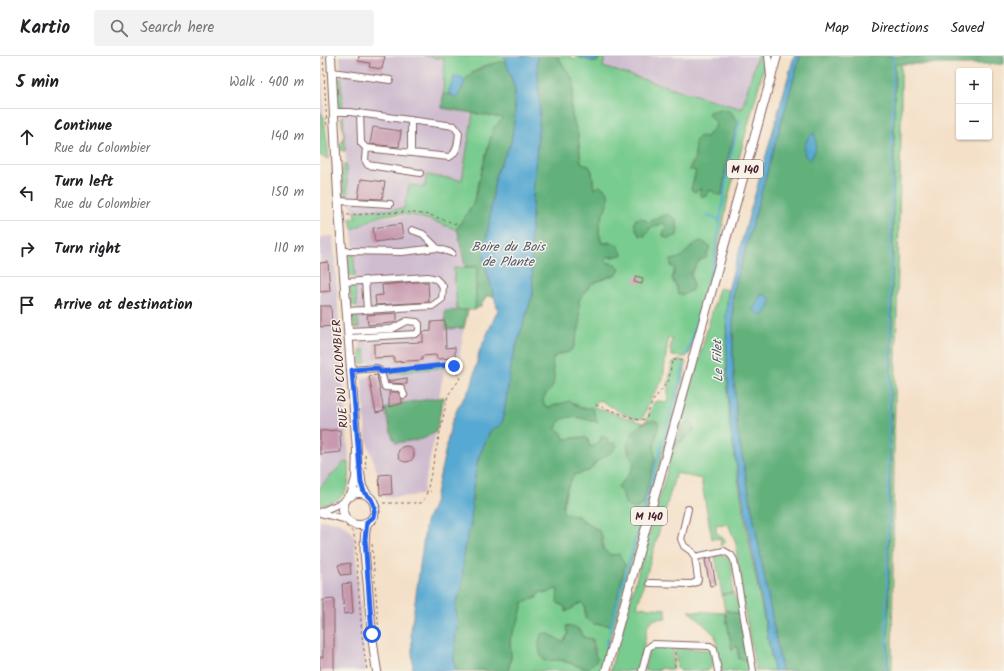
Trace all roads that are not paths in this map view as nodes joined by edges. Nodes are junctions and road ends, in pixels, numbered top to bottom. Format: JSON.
{"nodes":[{"id":1,"x":331,"y":56,"type":"edge"},
{"id":2,"x":768,"y":56,"type":"edge"},
{"id":3,"x":776,"y":56,"type":"edge"},
{"id":4,"x":332,"y":72,"type":"junction"},
{"id":5,"x":770,"y":79,"type":"junction"},
{"id":6,"x":390,"y":80,"type":"dead end"},
{"id":7,"x":334,"y":112,"type":"junction"},
{"id":8,"x":360,"y":113,"type":"junction"},
{"id":9,"x":411,"y":120,"type":"junction"},
{"id":10,"x":366,"y":148,"type":"junction"},
{"id":11,"x":411,"y":153,"type":"junction"},
{"id":12,"x":420,"y":173,"type":"dead end"},
{"id":13,"x":339,"y":201,"type":"junction"},
{"id":14,"x":390,"y":204,"type":"dead end"},
{"id":15,"x":412,"y":230,"type":"dead end"},
{"id":16,"x":436,"y":248,"type":"junction"},
{"id":17,"x":343,"y":251,"type":"junction"},
{"id":18,"x":452,"y":253,"type":"dead end"},
{"id":19,"x":366,"y":280,"type":"junction"},
{"id":20,"x":345,"y":282,"type":"junction"},
{"id":21,"x":367,"y":310,"type":"junction"},
{"id":22,"x":347,"y":311,"type":"junction"},
{"id":23,"x":392,"y":332,"type":"dead end"},
{"id":24,"x":349,"y":334,"type":"junction"},
{"id":25,"x":352,"y":370,"type":"junction"},
{"id":26,"x":404,"y":396,"type":"dead end"},
{"id":27,"x":357,"y":450,"type":"junction"},
{"id":28,"x":370,"y":495,"type":"junction"},
{"id":29,"x":348,"y":498,"type":"junction"},
{"id":30,"x":688,"y":509,"type":"dead end"},
{"id":31,"x":320,"y":512,"type":"edge"},
{"id":32,"x":348,"y":522,"type":"junction"},
{"id":33,"x":369,"y":524,"type":"junction"},
{"id":34,"x":696,"y":557,"type":"junction"},
{"id":35,"x":365,"y":559,"type":"junction"},
{"id":36,"x":650,"y":583,"type":"dead end"},
{"id":37,"x":377,"y":671,"type":"edge"},
{"id":38,"x":606,"y":671,"type":"edge"},
{"id":39,"x":642,"y":671,"type":"edge"},
{"id":40,"x":718,"y":671,"type":"edge"},
{"id":41,"x":754,"y":671,"type":"edge"}],
"edges":[{"from":1,"to":4,"type":"main road","name":"RUE DU COLOMBIER"},
{"from":2,"to":5,"type":"street"},
{"from":3,"to":5,"type":"main road","number":"M 140"},
{"from":4,"to":6,"type":"street"},
{"from":4,"to":7,"type":"main road","name":"RUE DU COLOMBIER"},
{"from":5,"to":38,"type":"main road","number":"M 140"},
{"from":7,"to":8,"type":"street"},
{"from":7,"to":13,"type":"main road","name":"RUE DU COLOMBIER"},
{"from":8,"to":9,"type":"street"},
{"from":8,"to":10,"type":"street"},
{"from":9,"to":11,"type":"street"},
{"from":9,"to":11,"type":"street"},
{"from":10,"to":11,"type":"street"},
{"from":10,"to":12,"type":"street"},
{"from":13,"to":14,"type":"street"},
{"from":13,"to":17,"type":"main road","name":"RUE DU COLOMBIER"},
{"from":15,"to":16,"type":"street"},
{"from":16,"to":17,"type":"street"},
{"from":16,"to":18,"type":"street"},
{"from":17,"to":20,"type":"main road","name":"RUE DU COLOMBIER"},
{"from":19,"to":20,"type":"street"},
{"from":19,"to":21,"type":"street"},
{"from":19,"to":21,"type":"street"},
{"from":20,"to":22,"type":"main road","name":"RUE DU COLOMBIER"},
{"from":21,"to":22,"type":"street"},
{"from":22,"to":24,"type":"main road","name":"RUE DU COLOMBIER"},
{"from":23,"to":24,"type":"street"},
{"from":24,"to":25,"type":"main road","name":"RUE DU COLOMBIER"},
{"from":25,"to":26,"type":"street"},
{"from":25,"to":27,"type":"main road","name":"RUE DU COLOMBIER"},
{"from":27,"to":28,"type":"main road","name":"RUE DU COLOMBIER"},
{"from":27,"to":29,"type":"main road","name":"RUE DU COLOMBIER"},
{"from":28,"to":29,"type":"main road"},
{"from":28,"to":33,"type":"main road"},
{"from":29,"to":31,"type":"street"},
{"from":29,"to":32,"type":"main road"},
{"from":30,"to":34,"type":"street"},
{"from":31,"to":32,"type":"street"},
{"from":32,"to":33,"type":"main road"},
{"from":32,"to":35,"type":"main road"},
{"from":33,"to":35,"type":"main road"},
{"from":34,"to":36,"type":"street"},
{"from":34,"to":41,"type":"street"},
{"from":35,"to":37,"type":"main road"},
{"from":39,"to":40,"type":"street"}]}
